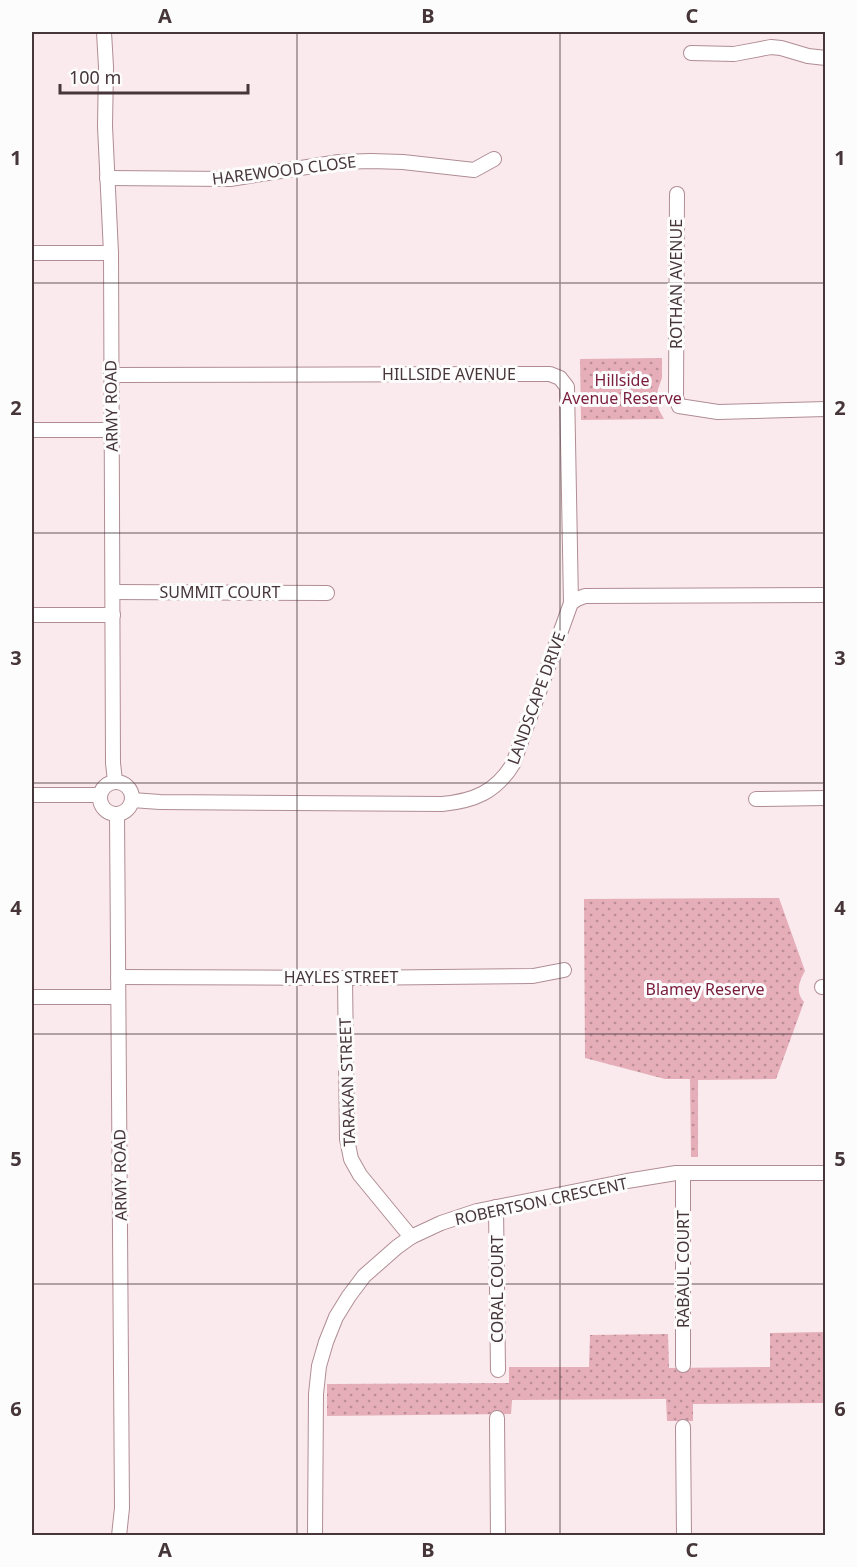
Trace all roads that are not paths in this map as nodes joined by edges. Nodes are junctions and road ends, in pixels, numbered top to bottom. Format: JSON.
{"nodes":[{"id":1,"x":104,"y":32,"type":"edge"},
{"id":2,"x":692,"y":53,"type":"dead end"},
{"id":3,"x":825,"y":58,"type":"edge"},
{"id":4,"x":494,"y":159,"type":"dead end"},
{"id":5,"x":106,"y":178,"type":"junction"},
{"id":6,"x":677,"y":194,"type":"dead end"},
{"id":7,"x":32,"y":253,"type":"edge"},
{"id":8,"x":111,"y":253,"type":"junction"},
{"id":9,"x":111,"y":375,"type":"junction"},
{"id":10,"x":825,"y":409,"type":"edge"},
{"id":11,"x":32,"y":430,"type":"edge"},
{"id":12,"x":112,"y":430,"type":"junction"},
{"id":13,"x":113,"y":592,"type":"junction"},
{"id":14,"x":327,"y":593,"type":"dead end"},
{"id":15,"x":825,"y":595,"type":"edge"},
{"id":16,"x":571,"y":603,"type":"junction"},
{"id":17,"x":32,"y":615,"type":"edge"},
{"id":18,"x":113,"y":615,"type":"junction"},
{"id":19,"x":115,"y":781,"type":"junction"},
{"id":20,"x":32,"y":795,"type":"edge"},
{"id":21,"x":99,"y":795,"type":"junction"},
{"id":22,"x":825,"y":798,"type":"edge"},
{"id":23,"x":756,"y":799,"type":"dead end"},
{"id":24,"x":132,"y":800,"type":"junction"},
{"id":25,"x":117,"y":814,"type":"junction"},
{"id":26,"x":564,"y":970,"type":"dead end"},
{"id":27,"x":118,"y":977,"type":"junction"},
{"id":28,"x":345,"y":978,"type":"junction"},
{"id":29,"x":32,"y":997,"type":"edge"},
{"id":30,"x":118,"y":997,"type":"junction"},
{"id":31,"x":683,"y":1173,"type":"junction"},
{"id":32,"x":825,"y":1173,"type":"edge"},
{"id":33,"x":496,"y":1207,"type":"junction"},
{"id":34,"x":411,"y":1237,"type":"junction"},
{"id":35,"x":683,"y":1365,"type":"dead end"},
{"id":36,"x":498,"y":1370,"type":"dead end"},
{"id":37,"x":496,"y":1418,"type":"dead end"},
{"id":38,"x":683,"y":1428,"type":"dead end"},
{"id":39,"x":119,"y":1536,"type":"edge"},
{"id":40,"x":315,"y":1536,"type":"edge"},
{"id":41,"x":498,"y":1536,"type":"edge"},
{"id":42,"x":684,"y":1536,"type":"edge"}],
"edges":[{"from":1,"to":5,"type":"street","name":"ARMY ROAD"},
{"from":2,"to":3,"type":"street"},
{"from":4,"to":5,"type":"street","name":"HAREWOOD CLOSE"},
{"from":5,"to":8,"type":"street","name":"ARMY ROAD"},
{"from":6,"to":10,"type":"street","name":"ROTHAN AVENUE"},
{"from":7,"to":8,"type":"street"},
{"from":8,"to":9,"type":"street","name":"ARMY ROAD"},
{"from":9,"to":12,"type":"street","name":"ARMY ROAD"},
{"from":9,"to":16,"type":"street","name":"HILLSIDE AVENUE"},
{"from":11,"to":12,"type":"street"},
{"from":12,"to":13,"type":"street","name":"ARMY ROAD"},
{"from":13,"to":14,"type":"street","name":"SUMMIT COURT"},
{"from":13,"to":18,"type":"street","name":"ARMY ROAD"},
{"from":15,"to":16,"type":"street"},
{"from":16,"to":24,"type":"street","name":"LANDSCAPE DRIVE"},
{"from":17,"to":18,"type":"street"},
{"from":18,"to":19,"type":"street","name":"ARMY ROAD"},
{"from":19,"to":21,"type":"street"},
{"from":19,"to":24,"type":"street"},
{"from":20,"to":21,"type":"street"},
{"from":21,"to":25,"type":"street"},
{"from":22,"to":23,"type":"street"},
{"from":24,"to":25,"type":"street"},
{"from":25,"to":27,"type":"street","name":"ARMY ROAD"},
{"from":26,"to":28,"type":"street","name":"HAYLES STREET"},
{"from":27,"to":28,"type":"street","name":"HAYLES STREET"},
{"from":27,"to":30,"type":"street","name":"ARMY ROAD"},
{"from":28,"to":34,"type":"street","name":"TARAKAN STREET"},
{"from":29,"to":30,"type":"street"},
{"from":30,"to":39,"type":"street","name":"ARMY ROAD"},
{"from":31,"to":32,"type":"street","name":"ROBERTSON CRESCENT"},
{"from":31,"to":33,"type":"street","name":"ROBERTSON CRESCENT"},
{"from":31,"to":35,"type":"street","name":"RABAUL COURT"},
{"from":33,"to":34,"type":"street","name":"ROBERTSON CRESCENT"},
{"from":33,"to":36,"type":"street","name":"CORAL COURT"},
{"from":34,"to":40,"type":"street","name":"ROBERTSON CRESCENT"},
{"from":37,"to":41,"type":"street"},
{"from":38,"to":42,"type":"street"}]}
